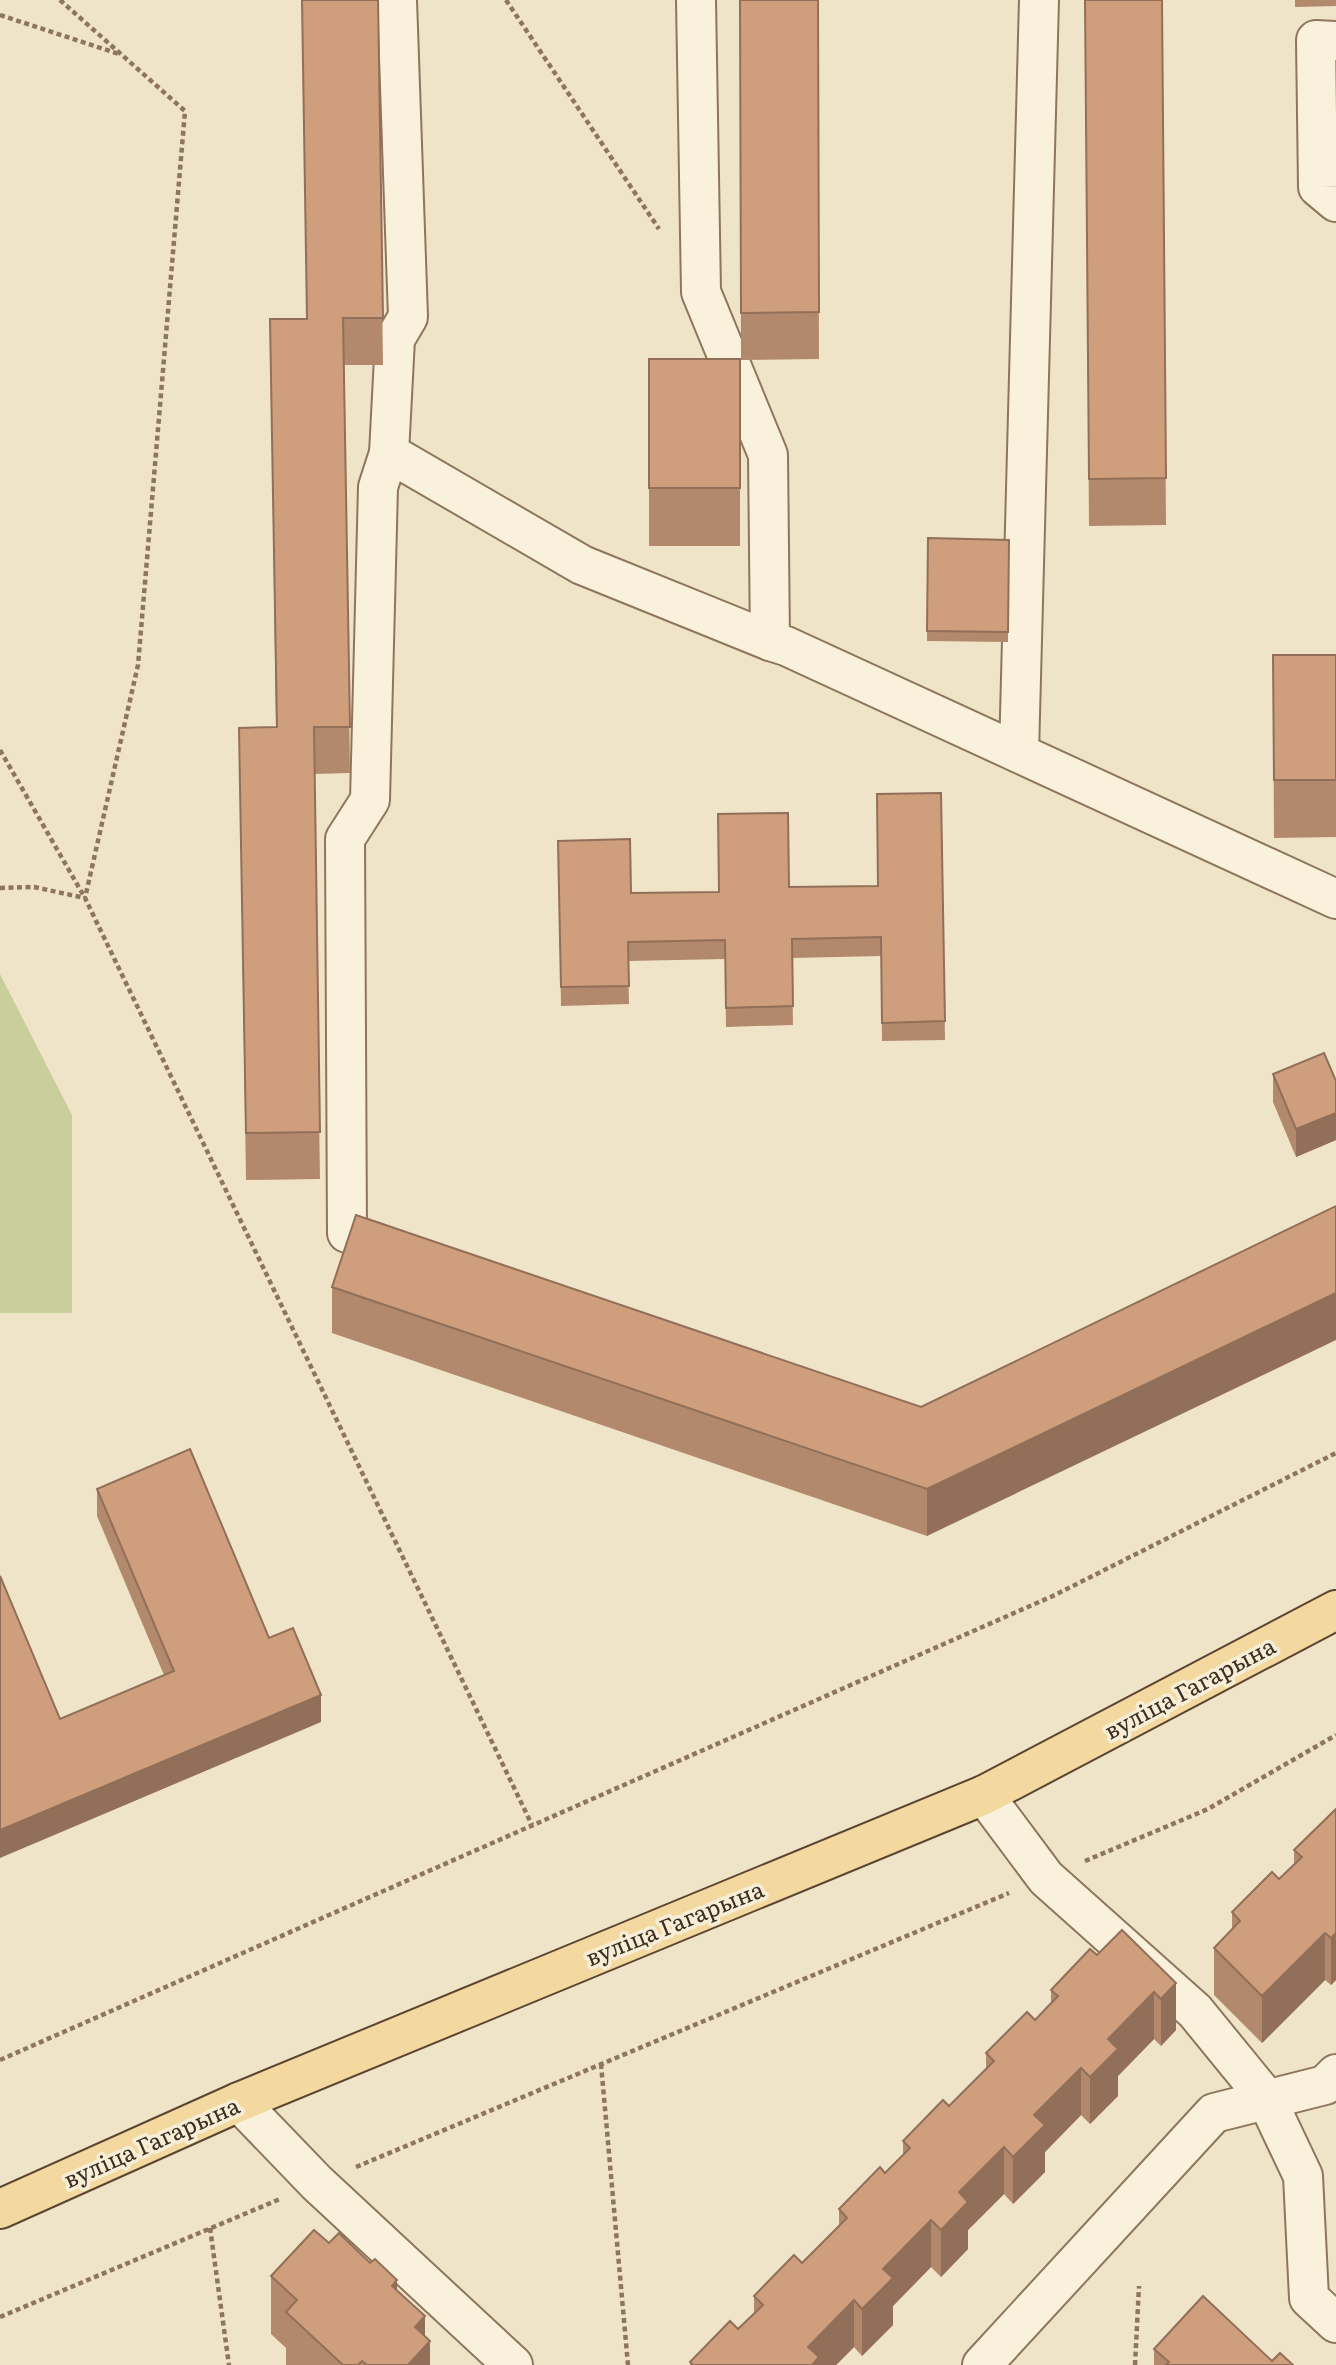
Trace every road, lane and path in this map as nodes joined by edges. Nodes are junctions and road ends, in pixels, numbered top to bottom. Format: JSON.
{"nodes":[{"id":1,"x":60,"y":0,"type":"edge"},
{"id":2,"x":397,"y":0,"type":"edge"},
{"id":3,"x":506,"y":0,"type":"edge"},
{"id":4,"x":695,"y":0,"type":"edge"},
{"id":5,"x":1039,"y":0,"type":"edge"},
{"id":6,"x":0,"y":15,"type":"edge"},
{"id":7,"x":1336,"y":41,"type":"edge"},
{"id":8,"x":123,"y":56,"type":"junction"},
{"id":9,"x":1336,"y":202,"type":"edge"},
{"id":10,"x":663,"y":236,"type":"dead end"},
{"id":11,"x":389,"y":453,"type":"junction"},
{"id":12,"x":770,"y":641,"type":"junction"},
{"id":13,"x":0,"y":750,"type":"edge"},
{"id":14,"x":1019,"y":753,"type":"junction"},
{"id":15,"x":0,"y":888,"type":"edge"},
{"id":16,"x":85,"y":898,"type":"junction"},
{"id":17,"x":1336,"y":899,"type":"edge"},
{"id":18,"x":426,"y":1261,"type":"edge"},
{"id":19,"x":1336,"y":1453,"type":"edge"},
{"id":20,"x":1336,"y":1610,"type":"edge"},
{"id":21,"x":1336,"y":1735,"type":"edge"},
{"id":22,"x":984,"y":1795,"type":"junction"},
{"id":23,"x":532,"y":1825,"type":"junction"},
{"id":24,"x":1046,"y":1878,"type":"junction"},
{"id":25,"x":0,"y":2060,"type":"edge"},
{"id":26,"x":601,"y":2064,"type":"junction"},
{"id":27,"x":1336,"y":2074,"type":"edge"},
{"id":28,"x":1266,"y":2098,"type":"junction"},
{"id":29,"x":239,"y":2102,"type":"junction"},
{"id":30,"x":317,"y":2183,"type":"junction"},
{"id":31,"x":0,"y":2209,"type":"edge"},
{"id":32,"x":210,"y":2228,"type":"junction"},
{"id":33,"x":1139,"y":2286,"type":"dead end"},
{"id":34,"x":0,"y":2317,"type":"edge"},
{"id":35,"x":1336,"y":2323,"type":"edge"},
{"id":36,"x":229,"y":2365,"type":"edge"},
{"id":37,"x":513,"y":2365,"type":"edge"},
{"id":38,"x":628,"y":2365,"type":"edge"},
{"id":39,"x":982,"y":2365,"type":"edge"},
{"id":40,"x":1135,"y":2365,"type":"edge"}],
"edges":[{"from":1,"to":8,"type":"path"},
{"from":2,"to":11,"type":"lane"},
{"from":3,"to":10,"type":"path"},
{"from":4,"to":12,"type":"lane"},
{"from":5,"to":14,"type":"lane"},
{"from":6,"to":8,"type":"path"},
{"from":7,"to":9,"type":"lane"},
{"from":8,"to":16,"type":"path"},
{"from":11,"to":12,"type":"lane"},
{"from":11,"to":18,"type":"lane"},
{"from":12,"to":14,"type":"lane"},
{"from":13,"to":16,"type":"path"},
{"from":14,"to":17,"type":"lane"},
{"from":15,"to":16,"type":"path"},
{"from":16,"to":23,"type":"path"},
{"from":19,"to":23,"type":"path"},
{"from":20,"to":22,"type":"main road","name":"вуліца Гагарына"},
{"from":21,"to":24,"type":"path"},
{"from":22,"to":24,"type":"lane"},
{"from":22,"to":29,"type":"main road","name":"вуліца Гагарына"},
{"from":23,"to":25,"type":"path"},
{"from":24,"to":26,"type":"path"},
{"from":24,"to":28,"type":"lane"},
{"from":26,"to":30,"type":"path"},
{"from":26,"to":38,"type":"path"},
{"from":27,"to":28,"type":"lane"},
{"from":28,"to":35,"type":"lane"},
{"from":28,"to":39,"type":"lane"},
{"from":29,"to":30,"type":"lane"},
{"from":29,"to":31,"type":"main road","name":"вуліца Гагарына"},
{"from":30,"to":32,"type":"path"},
{"from":30,"to":37,"type":"lane"},
{"from":32,"to":34,"type":"path"},
{"from":32,"to":36,"type":"path"},
{"from":33,"to":40,"type":"path"}]}
